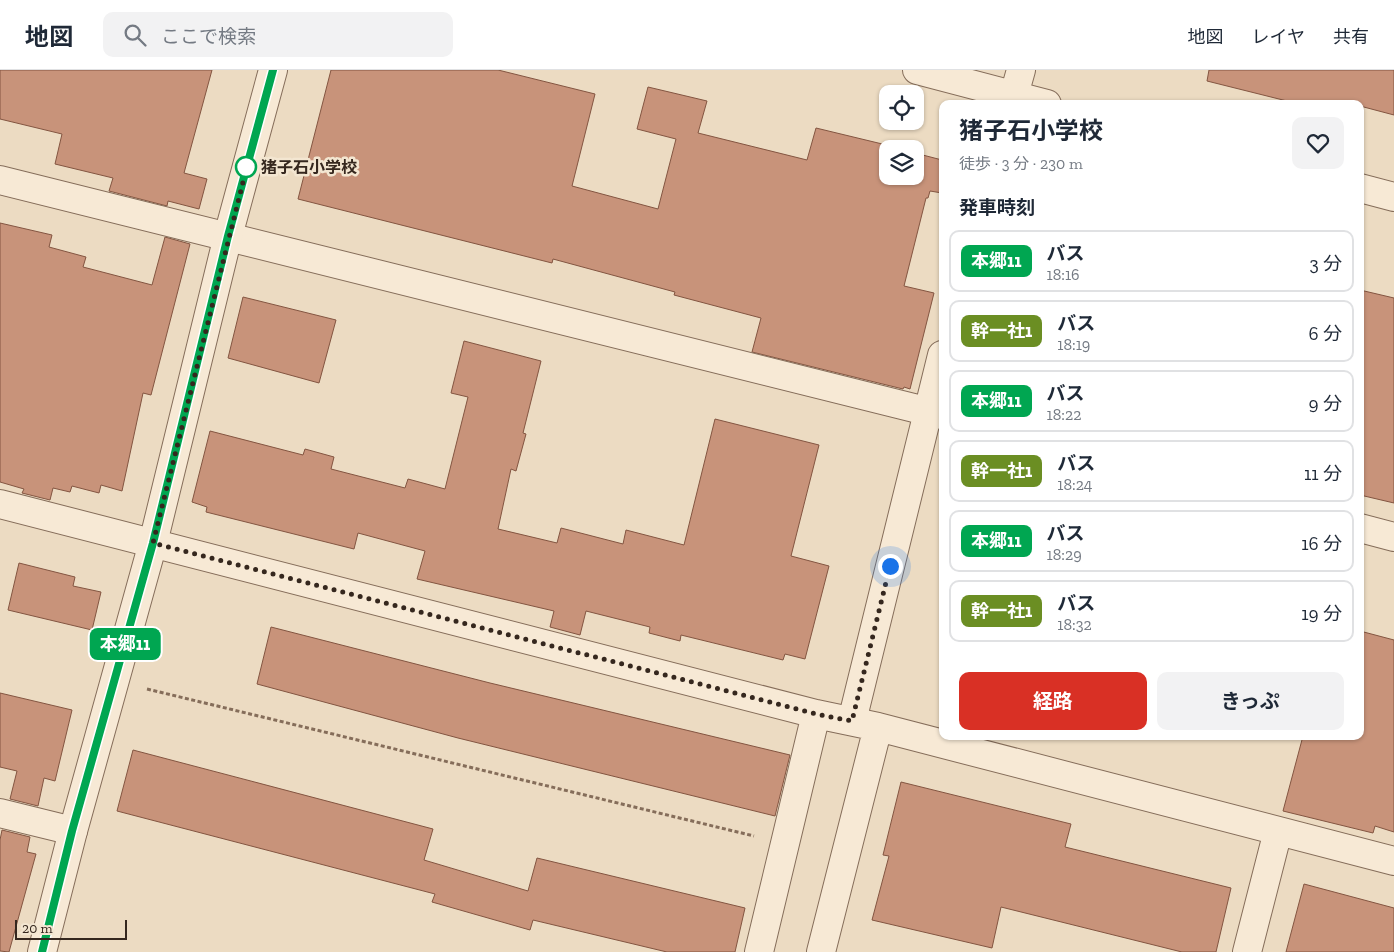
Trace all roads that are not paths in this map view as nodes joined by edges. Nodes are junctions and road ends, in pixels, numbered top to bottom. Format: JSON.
{"nodes":[{"id":1,"x":273,"y":70,"type":"edge"},
{"id":2,"x":917,"y":70,"type":"edge"},
{"id":3,"x":1011,"y":90,"type":"edge"},
{"id":4,"x":1037,"y":100,"type":"edge"},
{"id":5,"x":0,"y":180,"type":"edge"},
{"id":6,"x":1364,"y":189,"type":"edge"},
{"id":7,"x":1394,"y":197,"type":"edge"},
{"id":8,"x":228,"y":236,"type":"junction"},
{"id":9,"x":939,"y":384,"type":"edge"},
{"id":10,"x":936,"y":413,"type":"edge"},
{"id":11,"x":0,"y":504,"type":"edge"},
{"id":12,"x":1364,"y":529,"type":"edge"},
{"id":13,"x":1394,"y":537,"type":"edge"},
{"id":14,"x":153,"y":543,"type":"junction"},
{"id":15,"x":816,"y":714,"type":"junction"},
{"id":16,"x":865,"y":724,"type":"junction"},
{"id":17,"x":0,"y":813,"type":"edge"},
{"id":18,"x":72,"y":831,"type":"junction"},
{"id":19,"x":1278,"y":831,"type":"junction"},
{"id":20,"x":1394,"y":861,"type":"edge"},
{"id":21,"x":42,"y":952,"type":"edge"},
{"id":22,"x":759,"y":952,"type":"edge"},
{"id":23,"x":822,"y":952,"type":"edge"},
{"id":24,"x":1247,"y":952,"type":"edge"}],
"edges":[{"from":1,"to":8,"type":"street"},
{"from":2,"to":3,"type":"street"},
{"from":3,"to":4,"type":"street"},
{"from":5,"to":8,"type":"street"},
{"from":6,"to":7,"type":"street"},
{"from":8,"to":10,"type":"street"},
{"from":8,"to":14,"type":"street"},
{"from":9,"to":10,"type":"street"},
{"from":10,"to":16,"type":"street"},
{"from":11,"to":14,"type":"street"},
{"from":12,"to":13,"type":"street"},
{"from":14,"to":15,"type":"street"},
{"from":14,"to":18,"type":"street"},
{"from":15,"to":16,"type":"street"},
{"from":15,"to":22,"type":"street"},
{"from":16,"to":19,"type":"street"},
{"from":16,"to":23,"type":"street"},
{"from":17,"to":18,"type":"street"},
{"from":18,"to":21,"type":"street"},
{"from":19,"to":20,"type":"street"},
{"from":19,"to":24,"type":"street"}]}
